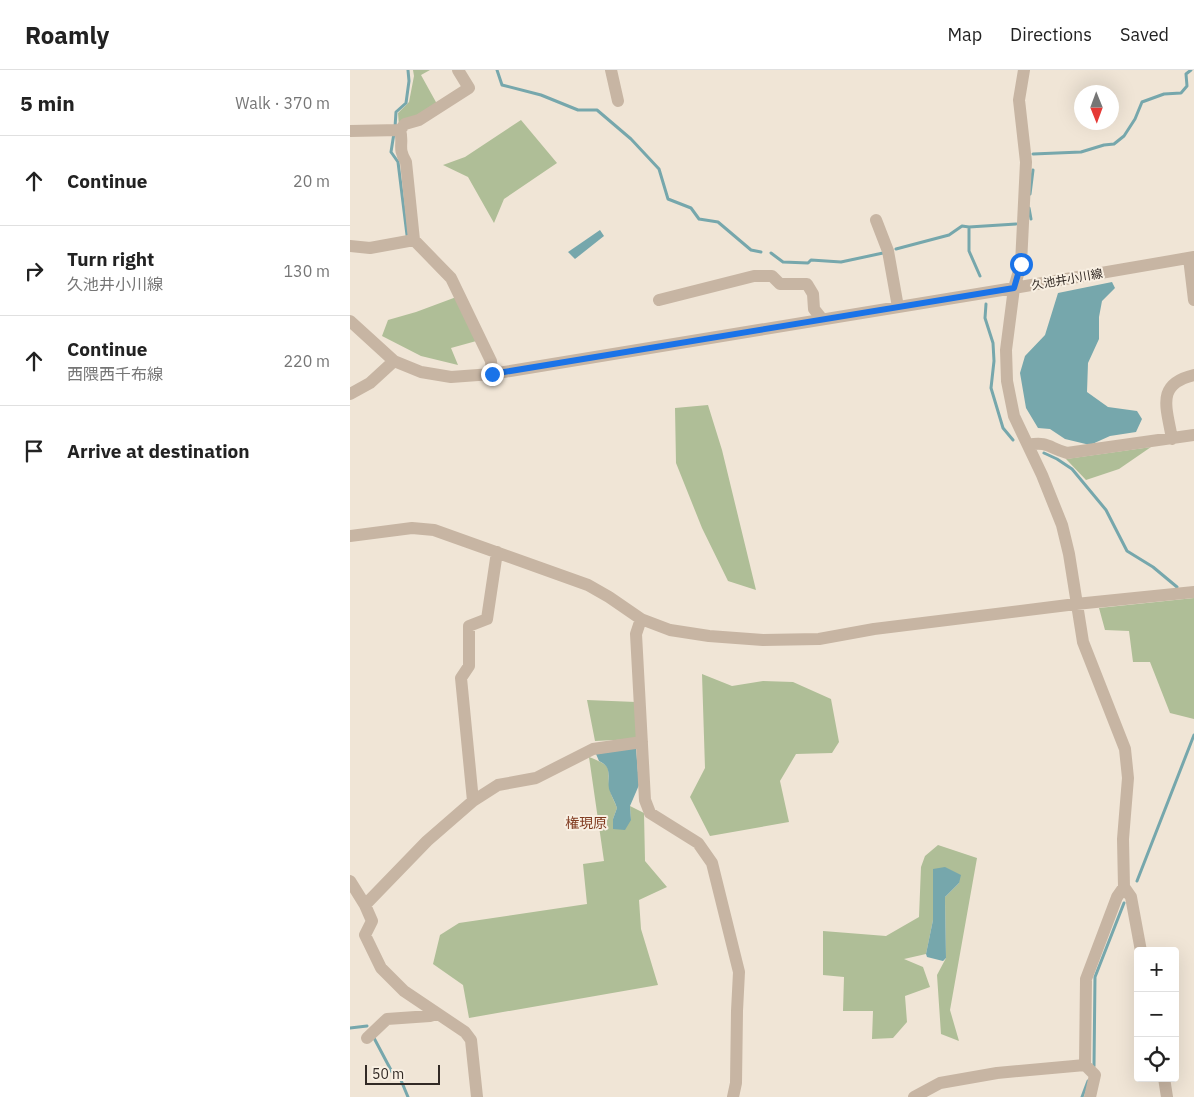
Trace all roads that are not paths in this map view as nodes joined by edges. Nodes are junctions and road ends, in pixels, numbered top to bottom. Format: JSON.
{"nodes":[{"id":1,"x":458,"y":70,"type":"edge"},
{"id":2,"x":611,"y":70,"type":"edge"},
{"id":3,"x":1024,"y":70,"type":"edge"},
{"id":4,"x":618,"y":101,"type":"dead end"},
{"id":5,"x":396,"y":130,"type":"junction"},
{"id":6,"x":350,"y":131,"type":"edge"},
{"id":7,"x":876,"y":220,"type":"dead end"},
{"id":8,"x":414,"y":240,"type":"junction"},
{"id":9,"x":350,"y":246,"type":"edge"},
{"id":10,"x":1191,"y":257,"type":"edge"},
{"id":11,"x":1014,"y":288,"type":"junction"},
{"id":12,"x":660,"y":300,"type":"dead end"},
{"id":13,"x":1194,"y":300,"type":"edge"},
{"id":14,"x":898,"y":307,"type":"junction"},
{"id":15,"x":822,"y":319,"type":"junction"},
{"id":16,"x":350,"y":322,"type":"edge"},
{"id":17,"x":394,"y":361,"type":"junction"},
{"id":18,"x":492,"y":374,"type":"junction"},
{"id":19,"x":1194,"y":375,"type":"edge"},
{"id":20,"x":350,"y":394,"type":"edge"},
{"id":21,"x":1194,"y":435,"type":"edge"},
{"id":22,"x":1172,"y":439,"type":"junction"},
{"id":23,"x":1028,"y":445,"type":"junction"},
{"id":24,"x":350,"y":536,"type":"edge"},
{"id":25,"x":497,"y":552,"type":"junction"},
{"id":26,"x":1194,"y":592,"type":"edge"},
{"id":27,"x":1076,"y":604,"type":"junction"},
{"id":28,"x":641,"y":619,"type":"junction"},
{"id":29,"x":642,"y":742,"type":"junction"},
{"id":30,"x":473,"y":801,"type":"junction"},
{"id":31,"x":350,"y":882,"type":"edge"},
{"id":32,"x":1124,"y":887,"type":"junction"},
{"id":33,"x":365,"y":905,"type":"junction"},
{"id":34,"x":1140,"y":947,"type":"edge"},
{"id":35,"x":437,"y":1014,"type":"junction"},
{"id":36,"x":367,"y":1038,"type":"dead end"},
{"id":37,"x":1085,"y":1065,"type":"junction"},
{"id":38,"x":1165,"y":1082,"type":"edge"},
{"id":39,"x":477,"y":1097,"type":"edge"},
{"id":40,"x":733,"y":1097,"type":"edge"},
{"id":41,"x":914,"y":1097,"type":"edge"},
{"id":42,"x":1090,"y":1097,"type":"edge"},
{"id":43,"x":1167,"y":1097,"type":"edge"}],
"edges":[{"from":1,"to":5,"type":"street"},
{"from":2,"to":4,"type":"street"},
{"from":3,"to":11,"type":"street"},
{"from":5,"to":6,"type":"street"},
{"from":5,"to":8,"type":"street"},
{"from":7,"to":14,"type":"street"},
{"from":8,"to":9,"type":"street"},
{"from":8,"to":18,"type":"street"},
{"from":10,"to":11,"type":"street","name":"久池井小川線"},
{"from":10,"to":13,"type":"street"},
{"from":11,"to":14,"type":"street","name":"久池井小川線"},
{"from":11,"to":23,"type":"street"},
{"from":12,"to":15,"type":"street"},
{"from":14,"to":15,"type":"street","name":"久池井小川線"},
{"from":15,"to":18,"type":"street","name":"久池井小川線"},
{"from":16,"to":17,"type":"street","name":"久池井小川線"},
{"from":17,"to":18,"type":"street","name":"久池井小川線"},
{"from":17,"to":20,"type":"street"},
{"from":19,"to":22,"type":"street"},
{"from":21,"to":22,"type":"street"},
{"from":22,"to":23,"type":"street"},
{"from":23,"to":27,"type":"street"},
{"from":24,"to":25,"type":"street"},
{"from":25,"to":28,"type":"street"},
{"from":25,"to":30,"type":"street"},
{"from":26,"to":27,"type":"street"},
{"from":27,"to":28,"type":"street"},
{"from":27,"to":32,"type":"street"},
{"from":28,"to":29,"type":"street"},
{"from":29,"to":30,"type":"street"},
{"from":29,"to":40,"type":"street"},
{"from":30,"to":33,"type":"street"},
{"from":31,"to":33,"type":"street"},
{"from":32,"to":34,"type":"street"},
{"from":32,"to":37,"type":"street"},
{"from":33,"to":35,"type":"street"},
{"from":35,"to":36,"type":"street"},
{"from":35,"to":39,"type":"street"},
{"from":37,"to":41,"type":"street"},
{"from":37,"to":42,"type":"street"},
{"from":38,"to":43,"type":"street"}]}
